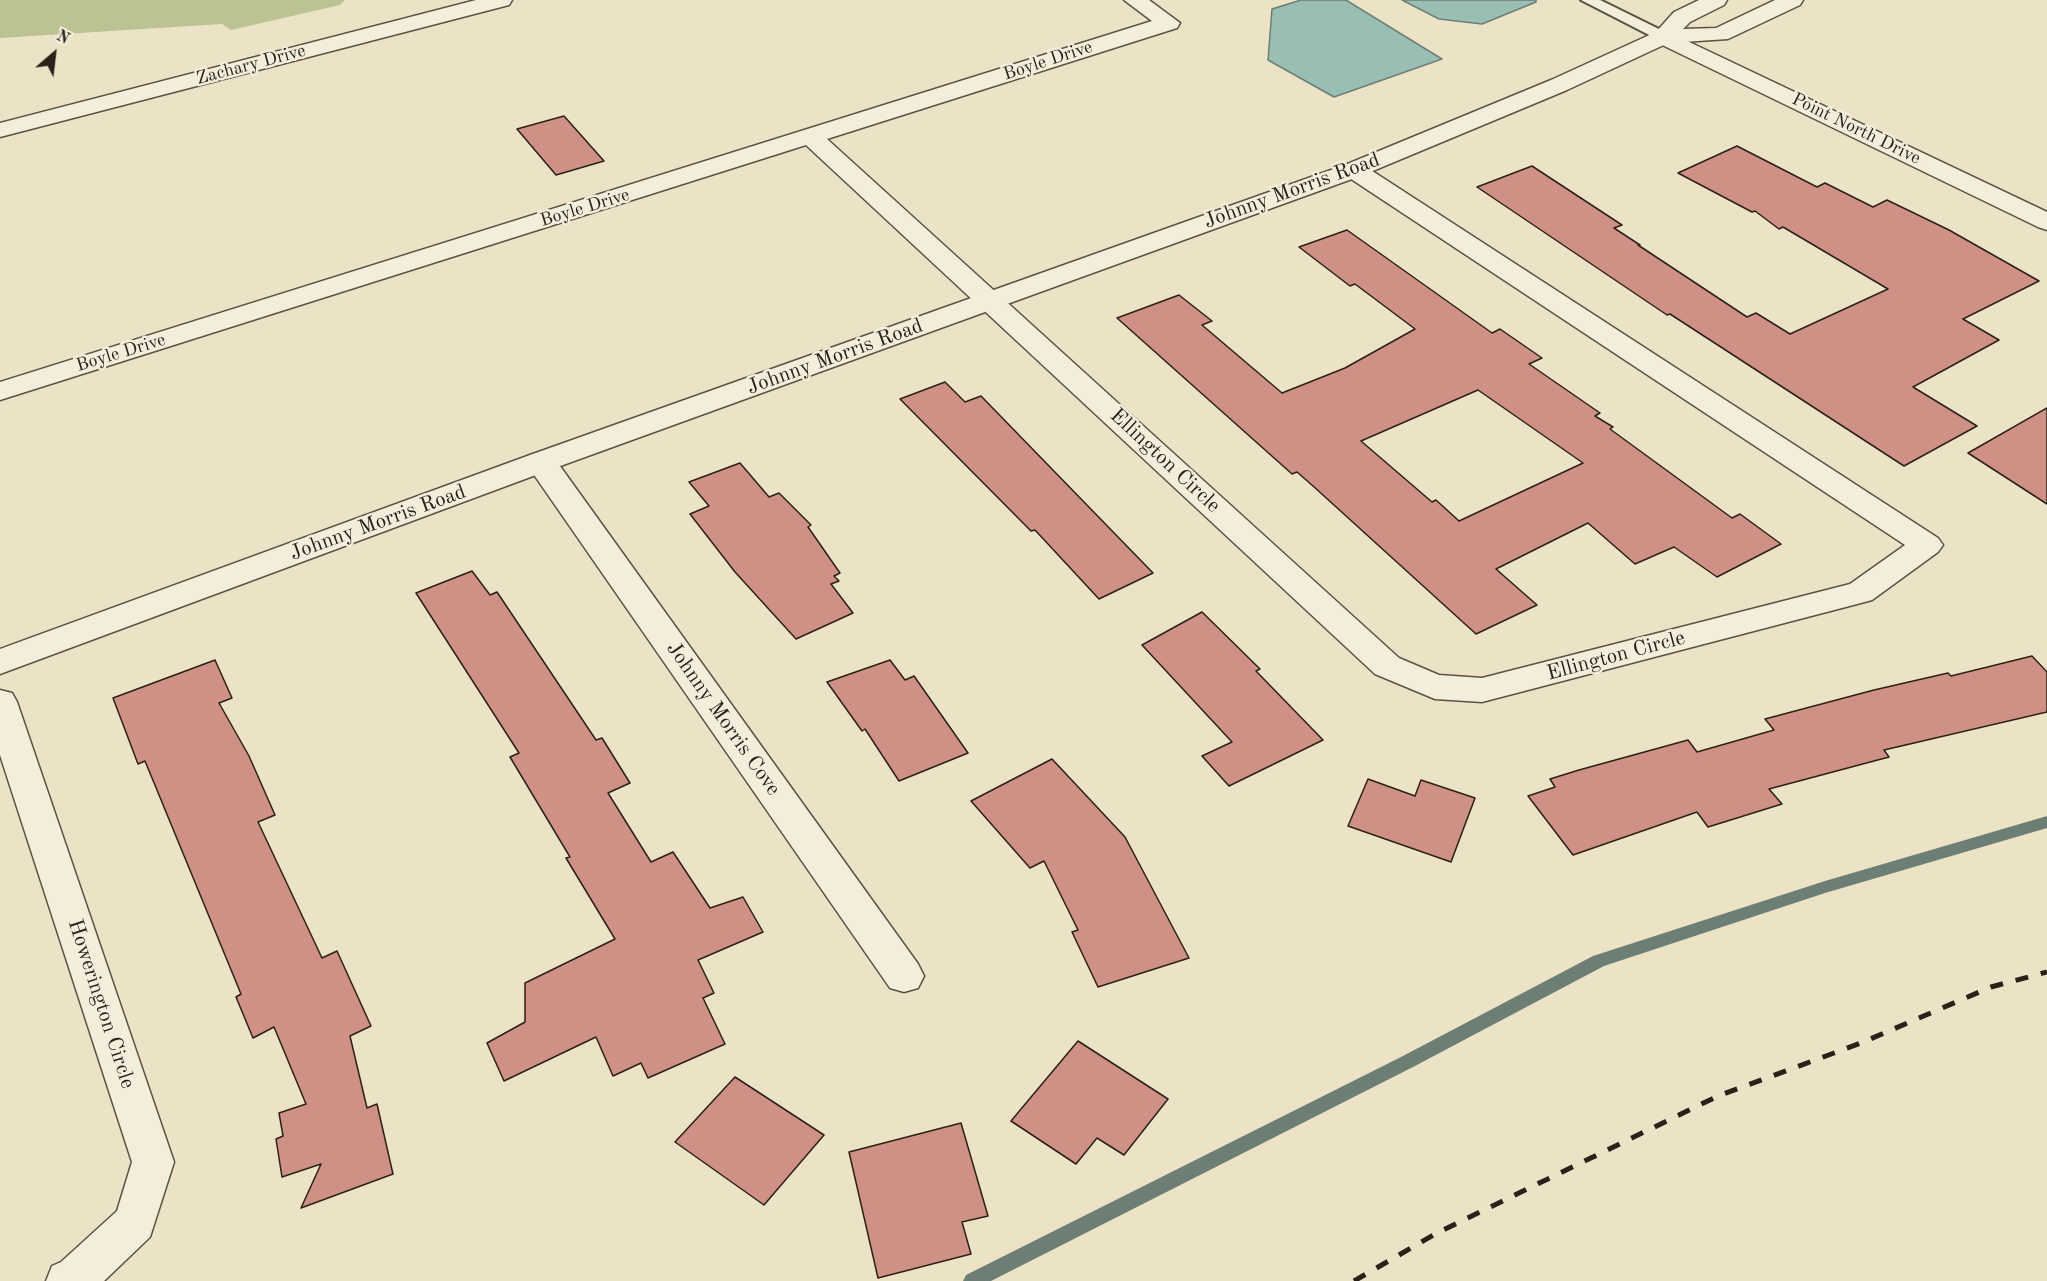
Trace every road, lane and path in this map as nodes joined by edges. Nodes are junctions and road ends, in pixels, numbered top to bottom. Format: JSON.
{"nodes":[{"id":1,"x":501,"y":0,"type":"edge"},
{"id":2,"x":1135,"y":0,"type":"edge"},
{"id":3,"x":1588,"y":0,"type":"edge"},
{"id":4,"x":1716,"y":0,"type":"edge"},
{"id":5,"x":1791,"y":0,"type":"edge"},
{"id":6,"x":1664,"y":37,"type":"junction"},
{"id":7,"x":0,"y":130,"type":"edge"},
{"id":8,"x":811,"y":137,"type":"junction"},
{"id":9,"x":1354,"y":170,"type":"junction"},
{"id":10,"x":2047,"y":222,"type":"edge"},
{"id":11,"x":991,"y":301,"type":"junction"},
{"id":12,"x":0,"y":391,"type":"edge"},
{"id":13,"x":541,"y":462,"type":"junction"},
{"id":14,"x":0,"y":662,"type":"edge"},
{"id":15,"x":0,"y":702,"type":"edge"},
{"id":16,"x":903,"y":976,"type":"dead end"},
{"id":17,"x":68,"y":1281,"type":"edge"}],
"edges":[{"from":1,"to":7,"type":"street","name":"Zachary Drive"},
{"from":2,"to":8,"type":"street","name":"Boyle Drive"},
{"from":3,"to":6,"type":"lane"},
{"from":4,"to":6,"type":"street","name":"Johnny Morris Road"},
{"from":5,"to":6,"type":"street","name":"Johnny Morris Road"},
{"from":6,"to":9,"type":"street","name":"Johnny Morris Road"},
{"from":6,"to":10,"type":"street","name":"Point North Drive"},
{"from":8,"to":11,"type":"street","name":"Ellington Circle"},
{"from":8,"to":12,"type":"street","name":"Boyle Drive"},
{"from":9,"to":11,"type":"street","name":"Johnny Morris Road"},
{"from":9,"to":11,"type":"street","name":"Ellington Circle"},
{"from":11,"to":13,"type":"street","name":"Johnny Morris Road"},
{"from":13,"to":14,"type":"street","name":"Johnny Morris Road"},
{"from":13,"to":16,"type":"street","name":"Johnny Morris Cove"},
{"from":15,"to":17,"type":"street","name":"Howerington Circle"}]}
